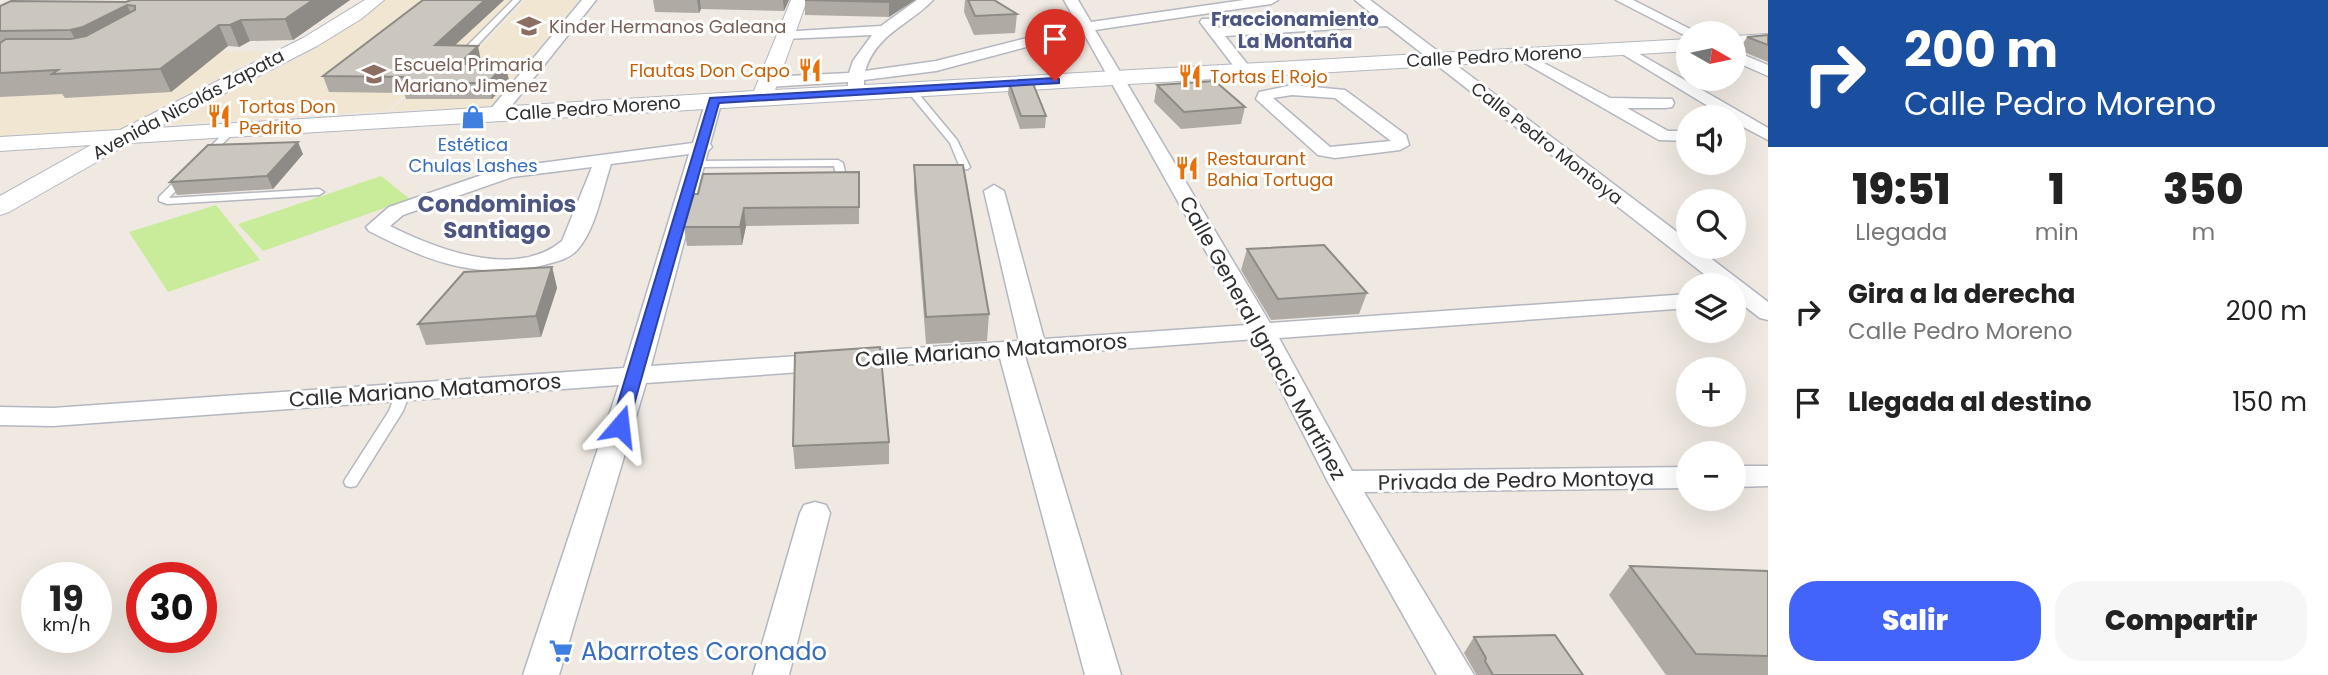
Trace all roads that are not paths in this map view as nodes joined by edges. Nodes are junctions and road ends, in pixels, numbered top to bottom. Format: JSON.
{"nodes":[{"id":1,"x":376,"y":0,"type":"edge"},
{"id":2,"x":517,"y":0,"type":"edge"},
{"id":3,"x":589,"y":0,"type":"edge"},
{"id":4,"x":799,"y":0,"type":"edge"},
{"id":5,"x":926,"y":0,"type":"edge"},
{"id":6,"x":1071,"y":0,"type":"edge"},
{"id":7,"x":1271,"y":0,"type":"edge"},
{"id":8,"x":1362,"y":0,"type":"edge"},
{"id":9,"x":1623,"y":0,"type":"edge"},
{"id":10,"x":1193,"y":5,"type":"edge"},
{"id":11,"x":1390,"y":22,"type":"junction"},
{"id":12,"x":1676,"y":26,"type":"edge"},
{"id":13,"x":1086,"y":27,"type":"junction"},
{"id":14,"x":883,"y":30,"type":"junction"},
{"id":15,"x":1215,"y":32,"type":"junction"},
{"id":16,"x":785,"y":35,"type":"junction"},
{"id":17,"x":1768,"y":40,"type":"edge"},
{"id":18,"x":1746,"y":41,"type":"edge"},
{"id":19,"x":1676,"y":46,"type":"edge"},
{"id":20,"x":1624,"y":49,"type":"junction"},
{"id":21,"x":467,"y":51,"type":"edge"},
{"id":22,"x":1521,"y":55,"type":"junction"},
{"id":23,"x":1440,"y":60,"type":"junction"},
{"id":24,"x":1746,"y":61,"type":"edge"},
{"id":25,"x":1254,"y":69,"type":"junction"},
{"id":26,"x":1768,"y":71,"type":"edge"},
{"id":27,"x":1114,"y":78,"type":"junction"},
{"id":28,"x":856,"y":85,"type":"junction"},
{"id":29,"x":910,"y":89,"type":"junction"},
{"id":30,"x":764,"y":90,"type":"junction"},
{"id":31,"x":1292,"y":90,"type":"junction"},
{"id":32,"x":714,"y":100,"type":"junction"},
{"id":33,"x":1606,"y":103,"type":"junction"},
{"id":34,"x":1666,"y":103,"type":"dead end"},
{"id":35,"x":495,"y":115,"type":"junction"},
{"id":36,"x":233,"y":129,"type":"junction"},
{"id":37,"x":122,"y":136,"type":"junction"},
{"id":38,"x":1676,"y":136,"type":"edge"},
{"id":39,"x":1746,"y":136,"type":"edge"},
{"id":40,"x":1768,"y":136,"type":"edge"},
{"id":41,"x":0,"y":144,"type":"edge"},
{"id":42,"x":604,"y":159,"type":"junction"},
{"id":43,"x":197,"y":164,"type":"edge"},
{"id":44,"x":699,"y":169,"type":"junction"},
{"id":45,"x":942,"y":169,"type":"edge"},
{"id":46,"x":189,"y":173,"type":"edge"},
{"id":47,"x":823,"y":179,"type":"edge"},
{"id":48,"x":994,"y":191,"type":"dead end"},
{"id":49,"x":319,"y":192,"type":"dead end"},
{"id":50,"x":0,"y":208,"type":"edge"},
{"id":51,"x":1717,"y":273,"type":"edge"},
{"id":52,"x":1746,"y":295,"type":"edge"},
{"id":53,"x":1676,"y":302,"type":"edge"},
{"id":54,"x":1768,"y":313,"type":"edge"},
{"id":55,"x":1263,"y":331,"type":"junction"},
{"id":56,"x":1021,"y":347,"type":"junction"},
{"id":57,"x":635,"y":376,"type":"junction"},
{"id":58,"x":404,"y":390,"type":"junction"},
{"id":59,"x":0,"y":416,"type":"edge"},
{"id":60,"x":1768,"y":476,"type":"edge"},
{"id":61,"x":1676,"y":477,"type":"edge"},
{"id":62,"x":1746,"y":477,"type":"edge"},
{"id":63,"x":351,"y":482,"type":"dead end"},
{"id":64,"x":1343,"y":482,"type":"junction"},
{"id":65,"x":814,"y":513,"type":"dead end"},
{"id":66,"x":541,"y":675,"type":"edge"},
{"id":67,"x":771,"y":675,"type":"edge"},
{"id":68,"x":1102,"y":675,"type":"edge"},
{"id":69,"x":1456,"y":675,"type":"edge"}],
"edges":[{"from":1,"to":37,"type":"street","name":"Avenida Nicolás Zapata"},
{"from":2,"to":21,"type":"lane"},
{"from":3,"to":35,"type":"street"},
{"from":4,"to":16,"type":"street"},
{"from":5,"to":14,"type":"street"},
{"from":6,"to":13,"type":"street","name":"Calle General Ignacio Martínez"},
{"from":7,"to":10,"type":"street"},
{"from":8,"to":11,"type":"street","name":"Calle Pedro Montoya"},
{"from":9,"to":12,"type":"street"},
{"from":10,"to":13,"type":"street"},
{"from":10,"to":15,"type":"street"},
{"from":11,"to":15,"type":"street"},
{"from":11,"to":23,"type":"street","name":"Calle Pedro Montoya"},
{"from":13,"to":27,"type":"street","name":"Calle General Ignacio Martínez"},
{"from":13,"to":28,"type":"street"},
{"from":14,"to":16,"type":"street"},
{"from":14,"to":28,"type":"street"},
{"from":15,"to":25,"type":"street"},
{"from":16,"to":30,"type":"street"},
{"from":17,"to":18,"type":"street"},
{"from":19,"to":20,"type":"street","name":"Calle Pedro Moreno"},
{"from":20,"to":22,"type":"street","name":"Calle Pedro Moreno"},
{"from":20,"to":40,"type":"street"},
{"from":22,"to":23,"type":"street","name":"Calle Pedro Moreno"},
{"from":22,"to":33,"type":"street"},
{"from":23,"to":25,"type":"street","name":"Calle Pedro Moreno"},
{"from":23,"to":51,"type":"street","name":"Calle Pedro Montoya"},
{"from":24,"to":26,"type":"street"},
{"from":25,"to":27,"type":"street","name":"Calle Pedro Moreno"},
{"from":25,"to":31,"type":"street"},
{"from":27,"to":29,"type":"street","name":"Calle Pedro Moreno"},
{"from":27,"to":55,"type":"street","name":"Calle General Ignacio Martínez"},
{"from":28,"to":29,"type":"street","name":"Calle Pedro Moreno"},
{"from":28,"to":30,"type":"street","name":"Calle Pedro Moreno"},
{"from":29,"to":45,"type":"lane"},
{"from":30,"to":32,"type":"street","name":"Calle Pedro Moreno"},
{"from":31,"to":31,"type":"street"},
{"from":32,"to":35,"type":"street","name":"Calle Pedro Moreno"},
{"from":32,"to":44,"type":"street"},
{"from":33,"to":34,"type":"street"},
{"from":33,"to":38,"type":"street"},
{"from":35,"to":36,"type":"street","name":"Calle Pedro Moreno"},
{"from":36,"to":37,"type":"street","name":"Calle Pedro Moreno"},
{"from":36,"to":43,"type":"lane"},
{"from":37,"to":41,"type":"street","name":"Calle Pedro Moreno"},
{"from":37,"to":50,"type":"street","name":"Avenida Nicolás Zapata"},
{"from":39,"to":40,"type":"street"},
{"from":42,"to":42,"type":"street"},
{"from":42,"to":44,"type":"street"},
{"from":44,"to":47,"type":"lane"},
{"from":44,"to":57,"type":"street"},
{"from":46,"to":49,"type":"lane"},
{"from":48,"to":56,"type":"street"},
{"from":52,"to":54,"type":"street","name":"Calle Pedro Montoya"},
{"from":53,"to":55,"type":"street","name":"Calle Mariano Matamoros"},
{"from":55,"to":56,"type":"street","name":"Calle Mariano Matamoros"},
{"from":55,"to":64,"type":"street","name":"Calle General Ignacio Martínez"},
{"from":56,"to":57,"type":"street","name":"Calle Mariano Matamoros"},
{"from":56,"to":68,"type":"street"},
{"from":57,"to":58,"type":"street","name":"Calle Mariano Matamoros"},
{"from":57,"to":66,"type":"street"},
{"from":58,"to":59,"type":"street","name":"Calle Mariano Matamoros"},
{"from":58,"to":63,"type":"lane"},
{"from":60,"to":62,"type":"street"},
{"from":61,"to":64,"type":"street","name":"Privada de Pedro Montoya"},
{"from":64,"to":69,"type":"street","name":"Calle General Ignacio Martínez"},
{"from":65,"to":67,"type":"street"}]}
